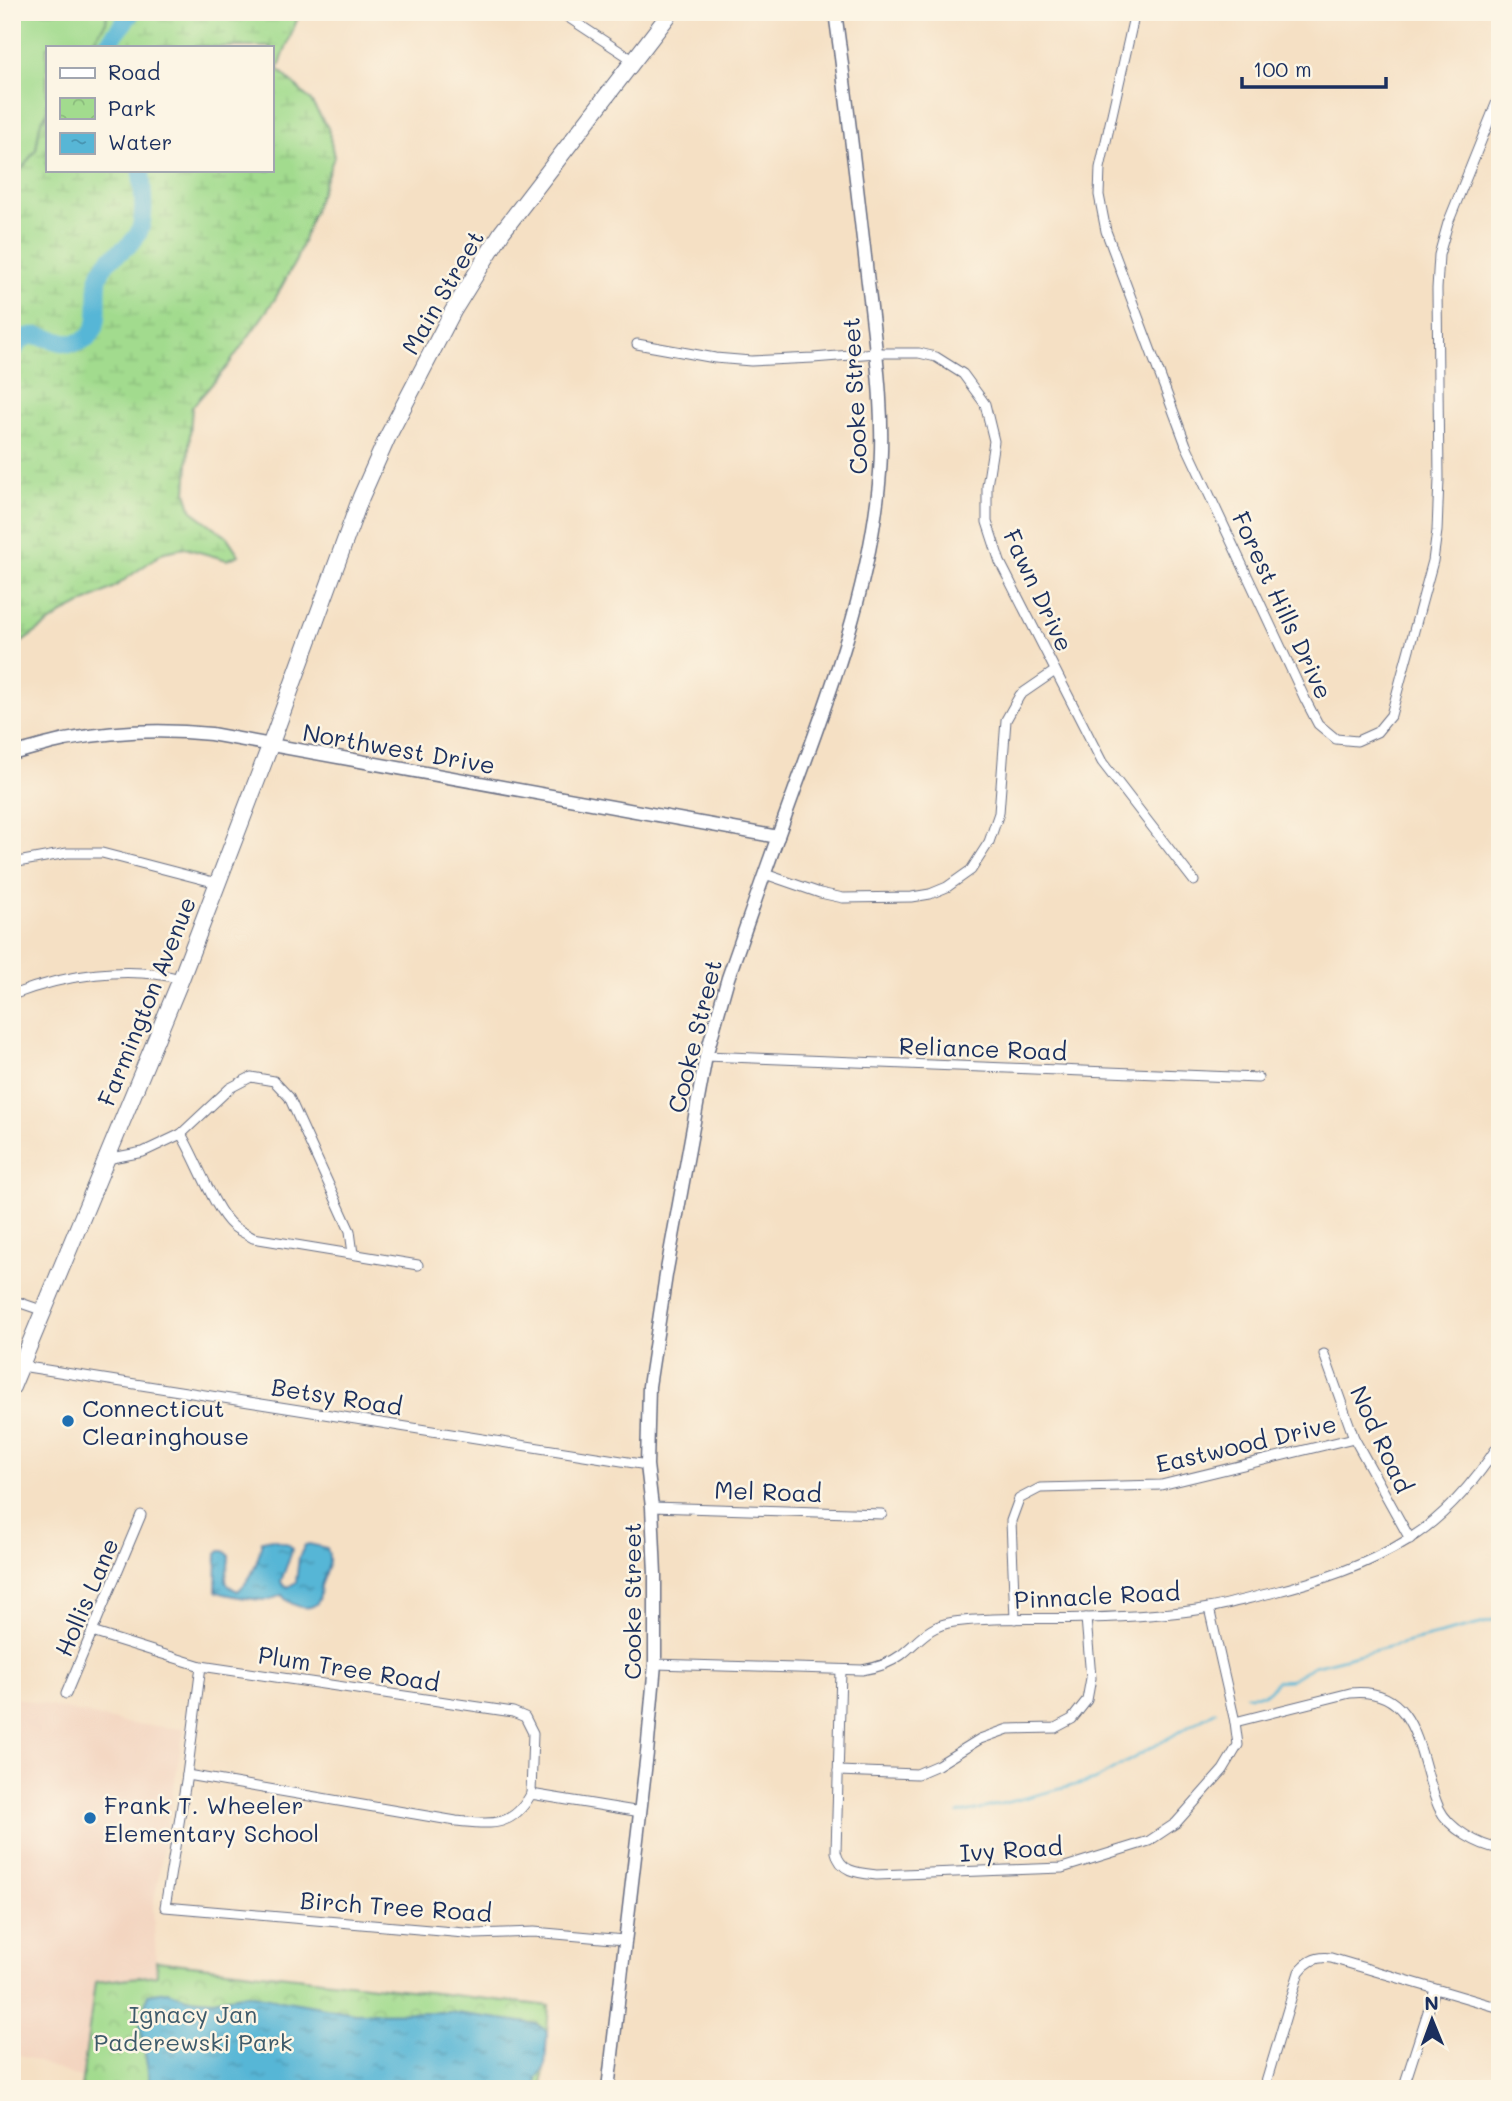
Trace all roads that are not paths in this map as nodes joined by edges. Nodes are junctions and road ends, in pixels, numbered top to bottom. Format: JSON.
{"nodes":[{"id":1,"x":560,"y":12,"type":"edge"},
{"id":2,"x":671,"y":12,"type":"edge"},
{"id":3,"x":835,"y":12,"type":"edge"},
{"id":4,"x":1135,"y":12,"type":"edge"},
{"id":5,"x":633,"y":60,"type":"junction"},
{"id":6,"x":1500,"y":94,"type":"edge"},
{"id":7,"x":637,"y":344,"type":"dead end"},
{"id":8,"x":876,"y":353,"type":"junction"},
{"id":9,"x":313,"y":630,"type":"joint"},
{"id":10,"x":1055,"y":671,"type":"junction"},
{"id":11,"x":270,"y":746,"type":"junction"},
{"id":12,"x":12,"y":754,"type":"edge"},
{"id":13,"x":778,"y":837,"type":"junction"},
{"id":14,"x":12,"y":863,"type":"edge"},
{"id":15,"x":765,"y":874,"type":"junction"},
{"id":16,"x":1194,"y":881,"type":"dead end"},
{"id":17,"x":217,"y":883,"type":"junction"},
{"id":18,"x":181,"y":979,"type":"junction"},
{"id":19,"x":12,"y":995,"type":"edge"},
{"id":20,"x":706,"y":1056,"type":"junction"},
{"id":21,"x":1258,"y":1078,"type":"dead end"},
{"id":22,"x":181,"y":1134,"type":"junction"},
{"id":23,"x":107,"y":1158,"type":"junction"},
{"id":24,"x":353,"y":1254,"type":"junction"},
{"id":25,"x":418,"y":1265,"type":"dead end"},
{"id":26,"x":12,"y":1300,"type":"edge"},
{"id":27,"x":44,"y":1311,"type":"junction"},
{"id":28,"x":1324,"y":1354,"type":"dead end"},
{"id":29,"x":21,"y":1366,"type":"junction"},
{"id":30,"x":12,"y":1387,"type":"edge"},
{"id":31,"x":1354,"y":1438,"type":"junction"},
{"id":32,"x":1500,"y":1443,"type":"edge"},
{"id":33,"x":647,"y":1465,"type":"junction"},
{"id":34,"x":652,"y":1507,"type":"junction"},
{"id":35,"x":882,"y":1514,"type":"dead end"},
{"id":36,"x":141,"y":1515,"type":"dead end"},
{"id":37,"x":1410,"y":1539,"type":"junction"},
{"id":38,"x":1209,"y":1608,"type":"junction"},
{"id":39,"x":1086,"y":1618,"type":"junction"},
{"id":40,"x":1015,"y":1619,"type":"junction"},
{"id":41,"x":92,"y":1632,"type":"junction"},
{"id":42,"x":655,"y":1664,"type":"junction"},
{"id":43,"x":201,"y":1666,"type":"junction"},
{"id":44,"x":841,"y":1670,"type":"junction"},
{"id":45,"x":66,"y":1694,"type":"dead end"},
{"id":46,"x":1235,"y":1722,"type":"junction"},
{"id":47,"x":838,"y":1771,"type":"junction"},
{"id":48,"x":187,"y":1775,"type":"junction"},
{"id":49,"x":531,"y":1794,"type":"junction"},
{"id":50,"x":641,"y":1812,"type":"junction"},
{"id":51,"x":1500,"y":1849,"type":"edge"},
{"id":52,"x":624,"y":1940,"type":"junction"},
{"id":53,"x":1434,"y":1990,"type":"junction"},
{"id":54,"x":1500,"y":2008,"type":"edge"},
{"id":55,"x":608,"y":2089,"type":"edge"},
{"id":56,"x":1264,"y":2089,"type":"edge"},
{"id":57,"x":1404,"y":2089,"type":"edge"}],
"edges":[{"from":1,"to":5,"type":"street"},
{"from":2,"to":5,"type":"highway","name":"Main Street"},
{"from":3,"to":8,"type":"main road","name":"Cooke Street"},
{"from":4,"to":6,"type":"street","name":"Forest Hills Drive"},
{"from":5,"to":9,"type":"highway","name":"Main Street"},
{"from":7,"to":8,"type":"street","name":"Fawn Drive"},
{"from":8,"to":10,"type":"street","name":"Fawn Drive"},
{"from":8,"to":13,"type":"main road","name":"Cooke Street"},
{"from":9,"to":11,"type":"highway","name":"Farmington Avenue"},
{"from":10,"to":15,"type":"street"},
{"from":10,"to":16,"type":"street","name":"Fawn Drive"},
{"from":11,"to":12,"type":"main road","name":"Northwest Drive"},
{"from":11,"to":13,"type":"main road","name":"Northwest Drive"},
{"from":11,"to":17,"type":"highway","name":"Farmington Avenue"},
{"from":13,"to":15,"type":"main road","name":"Cooke Street"},
{"from":14,"to":17,"type":"street"},
{"from":15,"to":20,"type":"main road","name":"Cooke Street"},
{"from":17,"to":18,"type":"highway","name":"Farmington Avenue"},
{"from":18,"to":19,"type":"street"},
{"from":18,"to":23,"type":"highway","name":"Farmington Avenue"},
{"from":20,"to":21,"type":"street","name":"Reliance Road"},
{"from":20,"to":33,"type":"main road","name":"Cooke Street"},
{"from":22,"to":23,"type":"street"},
{"from":22,"to":24,"type":"street"},
{"from":22,"to":24,"type":"street"},
{"from":23,"to":27,"type":"highway","name":"Farmington Avenue"},
{"from":24,"to":25,"type":"street"},
{"from":26,"to":27,"type":"street"},
{"from":27,"to":29,"type":"highway","name":"Farmington Avenue"},
{"from":28,"to":31,"type":"street","name":"Nod Road"},
{"from":29,"to":30,"type":"highway","name":"Farmington Avenue"},
{"from":29,"to":33,"type":"street","name":"Betsy Road"},
{"from":31,"to":37,"type":"street","name":"Nod Road"},
{"from":31,"to":40,"type":"street","name":"Eastwood Drive"},
{"from":32,"to":37,"type":"street","name":"Pinnacle Road"},
{"from":33,"to":34,"type":"main road","name":"Cooke Street"},
{"from":34,"to":35,"type":"street","name":"Mel Road"},
{"from":34,"to":42,"type":"main road","name":"Cooke Street"},
{"from":36,"to":41,"type":"street","name":"Hollis Lane"},
{"from":37,"to":38,"type":"street","name":"Pinnacle Road"},
{"from":38,"to":39,"type":"street","name":"Pinnacle Road"},
{"from":38,"to":46,"type":"street","name":"Ivy Road"},
{"from":39,"to":40,"type":"street","name":"Pinnacle Road"},
{"from":39,"to":47,"type":"street"},
{"from":40,"to":44,"type":"street","name":"Pinnacle Road"},
{"from":41,"to":43,"type":"street","name":"Plum Tree Road"},
{"from":41,"to":45,"type":"street","name":"Hollis Lane"},
{"from":42,"to":44,"type":"street","name":"Pinnacle Road"},
{"from":42,"to":50,"type":"main road","name":"Cooke Street"},
{"from":43,"to":48,"type":"street"},
{"from":43,"to":49,"type":"street","name":"Plum Tree Road"},
{"from":44,"to":47,"type":"street","name":"Ivy Road"},
{"from":46,"to":47,"type":"street","name":"Ivy Road"},
{"from":46,"to":51,"type":"street"},
{"from":48,"to":49,"type":"street"},
{"from":48,"to":52,"type":"street","name":"Birch Tree Road"},
{"from":49,"to":50,"type":"street"},
{"from":50,"to":52,"type":"main road","name":"Cooke Street"},
{"from":52,"to":55,"type":"main road","name":"Cooke Street"},
{"from":53,"to":54,"type":"street"},
{"from":53,"to":56,"type":"street"},
{"from":53,"to":57,"type":"street"}]}
